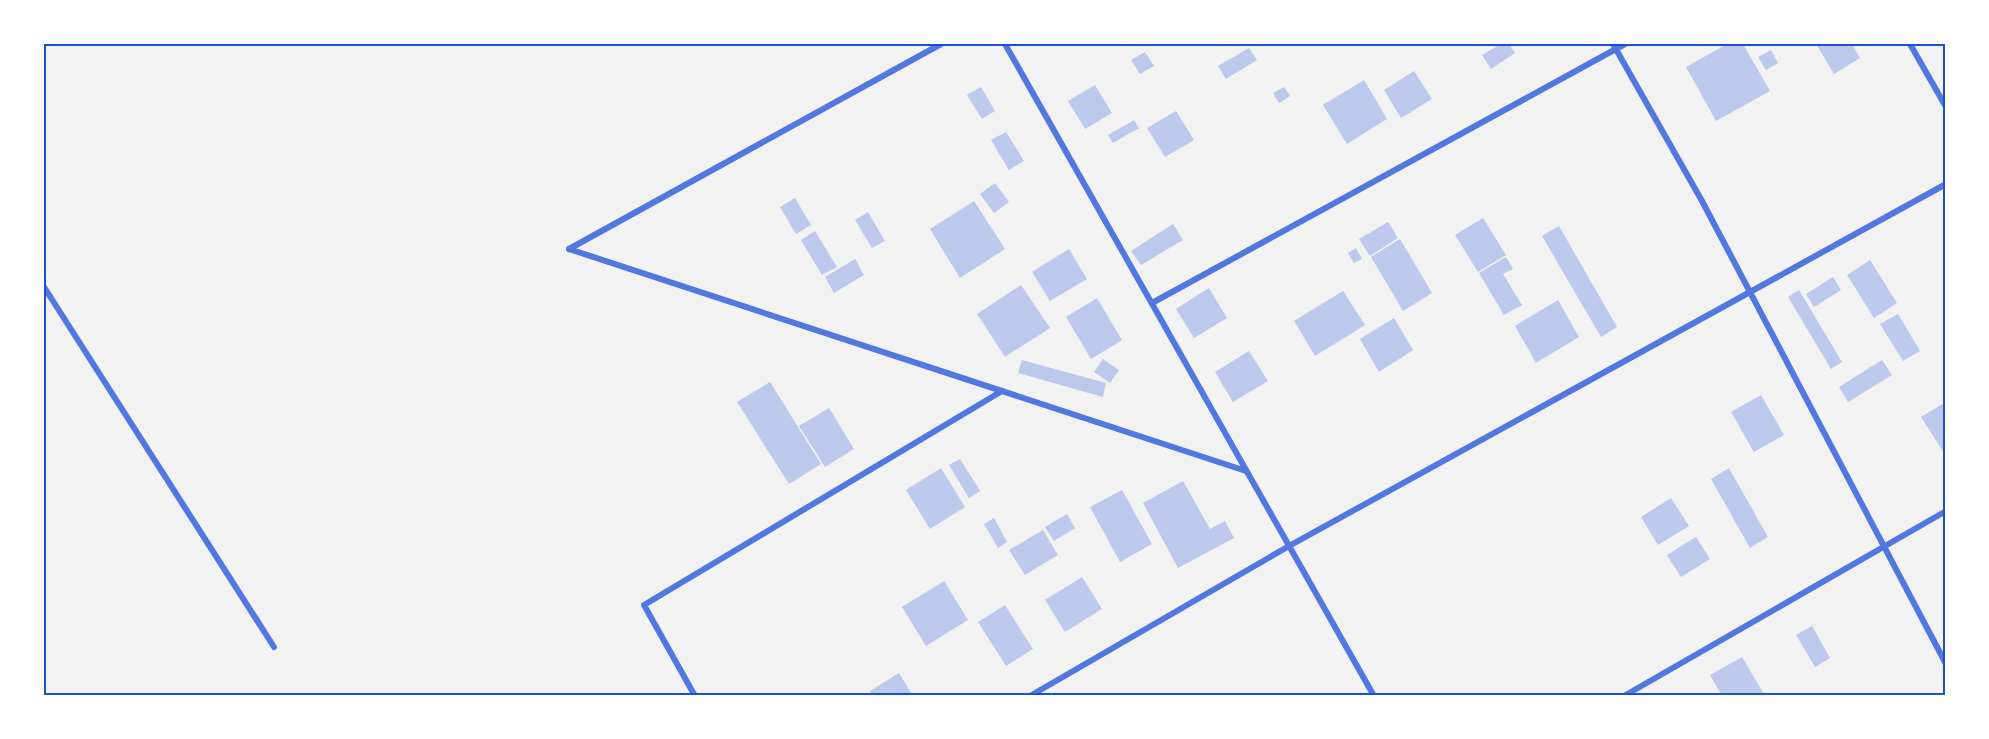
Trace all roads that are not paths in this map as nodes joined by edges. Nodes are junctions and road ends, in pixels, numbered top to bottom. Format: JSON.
{"nodes":[{"id":1,"x":941,"y":44,"type":"edge"},
{"id":2,"x":1005,"y":44,"type":"edge"},
{"id":3,"x":1625,"y":44,"type":"edge"},
{"id":4,"x":1910,"y":44,"type":"edge"},
{"id":5,"x":1615,"y":46,"type":"edge"},
{"id":6,"x":1946,"y":107,"type":"edge"},
{"id":7,"x":1946,"y":184,"type":"edge"},
{"id":8,"x":44,"y":287,"type":"edge"},
{"id":9,"x":1750,"y":292,"type":"junction"},
{"id":10,"x":1152,"y":303,"type":"junction"},
{"id":11,"x":1002,"y":391,"type":"junction"},
{"id":12,"x":1246,"y":471,"type":"junction"},
{"id":13,"x":1946,"y":511,"type":"edge"},
{"id":14,"x":1289,"y":546,"type":"junction"},
{"id":15,"x":1884,"y":546,"type":"junction"},
{"id":16,"x":274,"y":647,"type":"dead end"},
{"id":17,"x":1946,"y":664,"type":"edge"},
{"id":18,"x":695,"y":696,"type":"edge"},
{"id":19,"x":1030,"y":696,"type":"edge"},
{"id":20,"x":1374,"y":696,"type":"edge"},
{"id":21,"x":1624,"y":696,"type":"edge"}],
"edges":[{"from":1,"to":11,"type":"street"},
{"from":2,"to":10,"type":"street"},
{"from":3,"to":5,"type":"street"},
{"from":4,"to":6,"type":"street"},
{"from":5,"to":9,"type":"street"},
{"from":5,"to":10,"type":"street"},
{"from":7,"to":9,"type":"street"},
{"from":8,"to":16,"type":"street"},
{"from":9,"to":14,"type":"street"},
{"from":9,"to":15,"type":"street"},
{"from":10,"to":12,"type":"street"},
{"from":11,"to":12,"type":"street"},
{"from":11,"to":18,"type":"street"},
{"from":12,"to":14,"type":"street"},
{"from":13,"to":15,"type":"street"},
{"from":14,"to":19,"type":"street"},
{"from":14,"to":20,"type":"street"},
{"from":15,"to":17,"type":"street"},
{"from":15,"to":21,"type":"street"}]}
